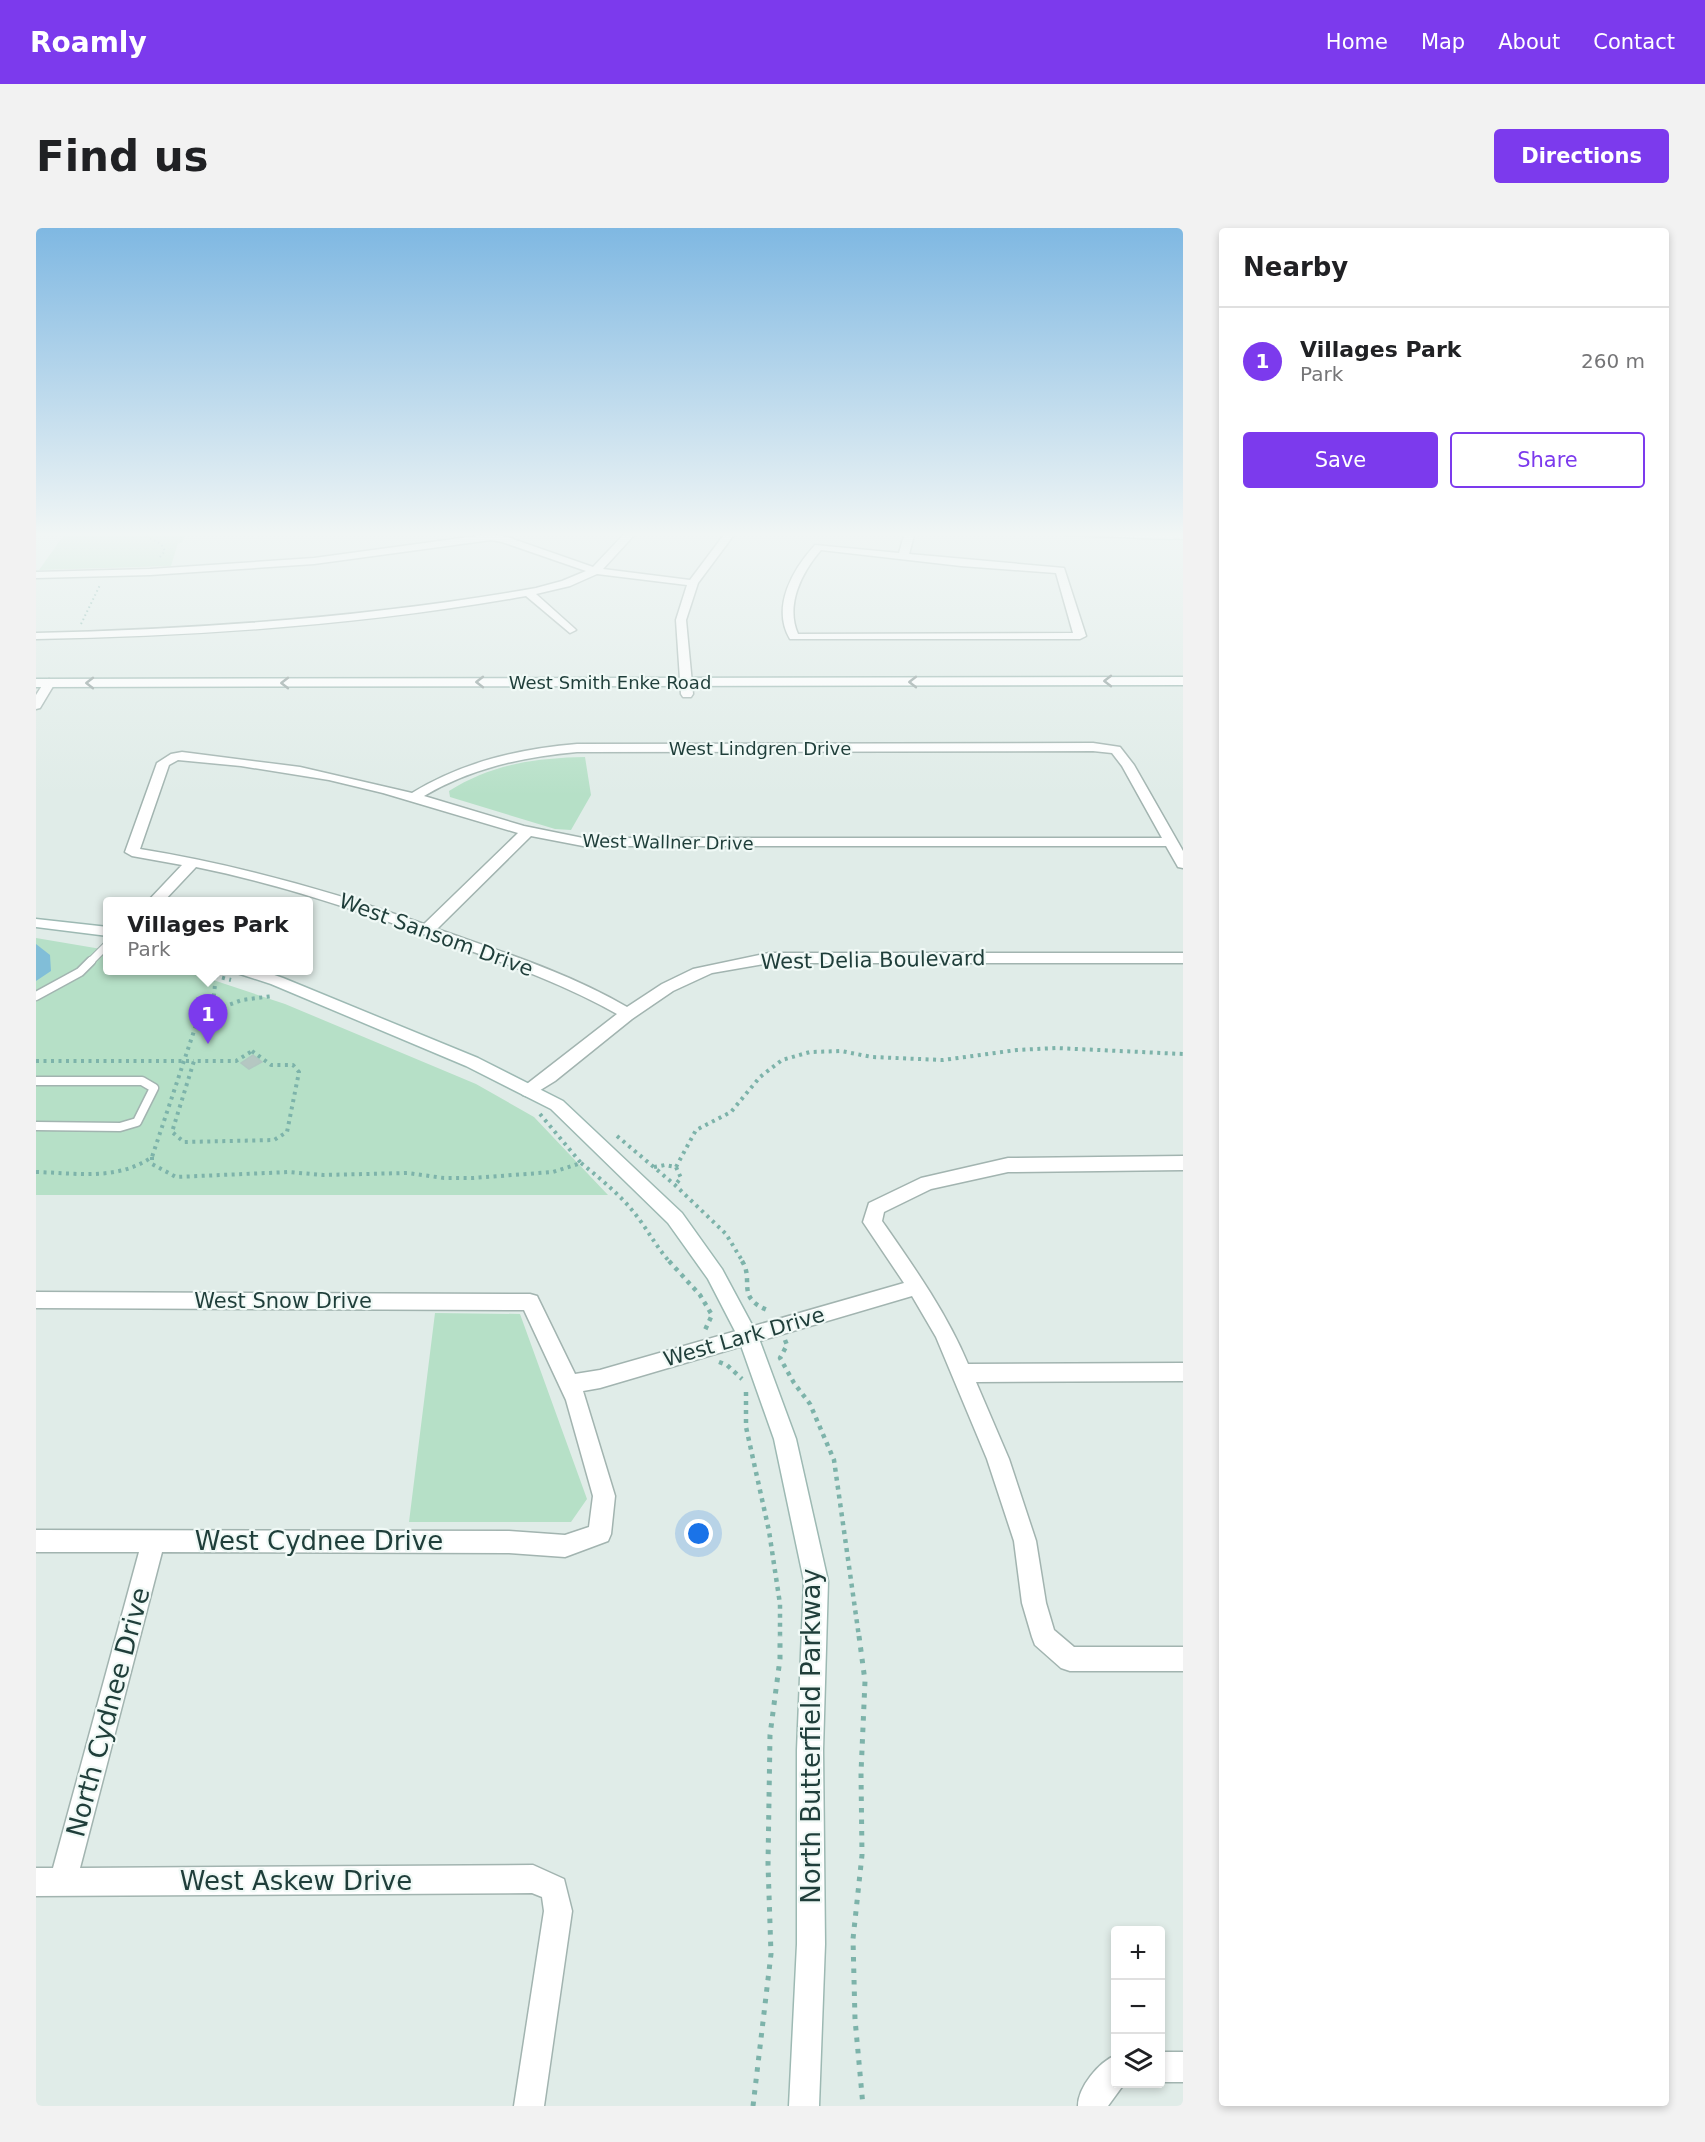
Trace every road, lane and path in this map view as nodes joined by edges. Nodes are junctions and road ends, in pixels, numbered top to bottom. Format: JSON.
{"nodes":[{"id":1,"x":83,"y":620,"type":"edge"},
{"id":2,"x":334,"y":620,"type":"edge"},
{"id":3,"x":558,"y":620,"type":"edge"},
{"id":4,"x":681,"y":620,"type":"edge"},
{"id":5,"x":788,"y":620,"type":"edge"},
{"id":6,"x":1075,"y":620,"type":"edge"},
{"id":7,"x":570,"y":630,"type":"dead end"},
{"id":8,"x":75,"y":635,"type":"junction"},
{"id":9,"x":36,"y":636,"type":"edge"},
{"id":10,"x":1183,"y":681,"type":"edge"},
{"id":11,"x":41,"y":688,"type":"edge"},
{"id":12,"x":686,"y":688,"type":"junction"},
{"id":13,"x":1180,"y":693,"type":"edge"},
{"id":14,"x":36,"y":705,"type":"edge"},
{"id":15,"x":414,"y":797,"type":"junction"},
{"id":16,"x":527,"y":832,"type":"junction"},
{"id":17,"x":1171,"y":842,"type":"junction"},
{"id":18,"x":132,"y":852,"type":"joint"},
{"id":19,"x":193,"y":862,"type":"junction"},
{"id":20,"x":1183,"y":864,"type":"edge"},
{"id":21,"x":159,"y":897,"type":"edge"},
{"id":22,"x":36,"y":923,"type":"edge"},
{"id":23,"x":427,"y":930,"type":"junction"},
{"id":24,"x":103,"y":931,"type":"edge"},
{"id":25,"x":103,"y":949,"type":"edge"},
{"id":26,"x":1183,"y":958,"type":"edge"},
{"id":27,"x":210,"y":975,"type":"edge"},
{"id":28,"x":258,"y":975,"type":"edge"},
{"id":29,"x":36,"y":996,"type":"edge"},
{"id":30,"x":274,"y":996,"type":"dead end"},
{"id":31,"x":628,"y":1014,"type":"junction"},
{"id":32,"x":1183,"y":1054,"type":"edge"},
{"id":33,"x":194,"y":1060,"type":"junction"},
{"id":34,"x":36,"y":1061,"type":"edge"},
{"id":35,"x":36,"y":1081,"type":"edge"},
{"id":36,"x":529,"y":1091,"type":"junction"},
{"id":37,"x":538,"y":1113,"type":"dead end"},
{"id":38,"x":36,"y":1126,"type":"edge"},
{"id":39,"x":152,"y":1156,"type":"dead end"},
{"id":40,"x":581,"y":1163,"type":"junction"},
{"id":41,"x":1183,"y":1163,"type":"edge"},
{"id":42,"x":653,"y":1167,"type":"dead end"},
{"id":43,"x":676,"y":1167,"type":"junction"},
{"id":44,"x":675,"y":1185,"type":"dead end"},
{"id":45,"x":917,"y":1287,"type":"junction"},
{"id":46,"x":36,"y":1300,"type":"edge"},
{"id":47,"x":748,"y":1336,"type":"junction"},
{"id":48,"x":710,"y":1347,"type":"junction"},
{"id":49,"x":1183,"y":1372,"type":"edge"},
{"id":50,"x":962,"y":1373,"type":"junction"},
{"id":51,"x":571,"y":1384,"type":"junction"},
{"id":52,"x":36,"y":1541,"type":"edge"},
{"id":53,"x":153,"y":1542,"type":"junction"},
{"id":54,"x":1183,"y":1659,"type":"edge"},
{"id":55,"x":36,"y":1881,"type":"edge"},
{"id":56,"x":63,"y":1881,"type":"junction"},
{"id":57,"x":1165,"y":2067,"type":"edge"},
{"id":58,"x":1183,"y":2067,"type":"edge"},
{"id":59,"x":1111,"y":2077,"type":"edge"},
{"id":60,"x":529,"y":2106,"type":"edge"},
{"id":61,"x":753,"y":2106,"type":"edge"},
{"id":62,"x":804,"y":2106,"type":"edge"},
{"id":63,"x":1093,"y":2106,"type":"edge"}],
"edges":[{"from":1,"to":8,"type":"path"},
{"from":2,"to":8,"type":"street"},
{"from":3,"to":7,"type":"street"},
{"from":4,"to":12,"type":"street"},
{"from":5,"to":6,"type":"street"},
{"from":8,"to":9,"type":"street"},
{"from":10,"to":12,"type":"street","name":"West Smith Enke Road","one_way":true},
{"from":11,"to":12,"type":"street","name":"West Smith Enke Road"},
{"from":11,"to":14,"type":"street"},
{"from":12,"to":13,"type":"street","name":"West Smith Enke Road"},
{"from":15,"to":16,"type":"street","name":"West Wallner Drive"},
{"from":15,"to":17,"type":"street","name":"West Lindgren Drive"},
{"from":15,"to":18,"type":"street","name":"West Wallner Drive"},
{"from":16,"to":17,"type":"street","name":"West Wallner Drive"},
{"from":16,"to":23,"type":"street"},
{"from":17,"to":20,"type":"street"},
{"from":18,"to":19,"type":"street","name":"West Sansom Drive"},
{"from":19,"to":21,"type":"street"},
{"from":19,"to":23,"type":"street","name":"West Sansom Drive"},
{"from":22,"to":24,"type":"street"},
{"from":23,"to":31,"type":"street","name":"West Sansom Drive"},
{"from":25,"to":29,"type":"lane"},
{"from":26,"to":31,"type":"street","name":"West Delia Boulevard"},
{"from":27,"to":30,"type":"path"},
{"from":28,"to":36,"type":"street","name":"North Butterfield Parkway"},
{"from":31,"to":36,"type":"street","name":"West Delia Boulevard"},
{"from":32,"to":43,"type":"path"},
{"from":33,"to":33,"type":"path"},
{"from":33,"to":34,"type":"path"},
{"from":35,"to":38,"type":"lane"},
{"from":36,"to":47,"type":"street","name":"North Butterfield Parkway"},
{"from":37,"to":40,"type":"path"},
{"from":39,"to":40,"type":"path"},
{"from":40,"to":48,"type":"path"},
{"from":41,"to":45,"type":"street"},
{"from":42,"to":43,"type":"path"},
{"from":43,"to":44,"type":"path"},
{"from":45,"to":47,"type":"street","name":"West Lark Drive"},
{"from":45,"to":50,"type":"street"},
{"from":46,"to":51,"type":"street","name":"West Snow Drive"},
{"from":47,"to":48,"type":"street","name":"West Lark Drive"},
{"from":47,"to":62,"type":"street","name":"North Butterfield Parkway"},
{"from":48,"to":51,"type":"street","name":"West Lark Drive"},
{"from":48,"to":61,"type":"path"},
{"from":49,"to":50,"type":"street"},
{"from":50,"to":54,"type":"street"},
{"from":51,"to":53,"type":"street","name":"West Cydnee Drive"},
{"from":52,"to":53,"type":"street","name":"West Cydnee Drive"},
{"from":53,"to":56,"type":"street","name":"North Cydnee Drive"},
{"from":55,"to":56,"type":"street","name":"West Askew Drive"},
{"from":56,"to":60,"type":"street","name":"West Askew Drive"},
{"from":57,"to":58,"type":"street"},
{"from":59,"to":63,"type":"street"}]}
